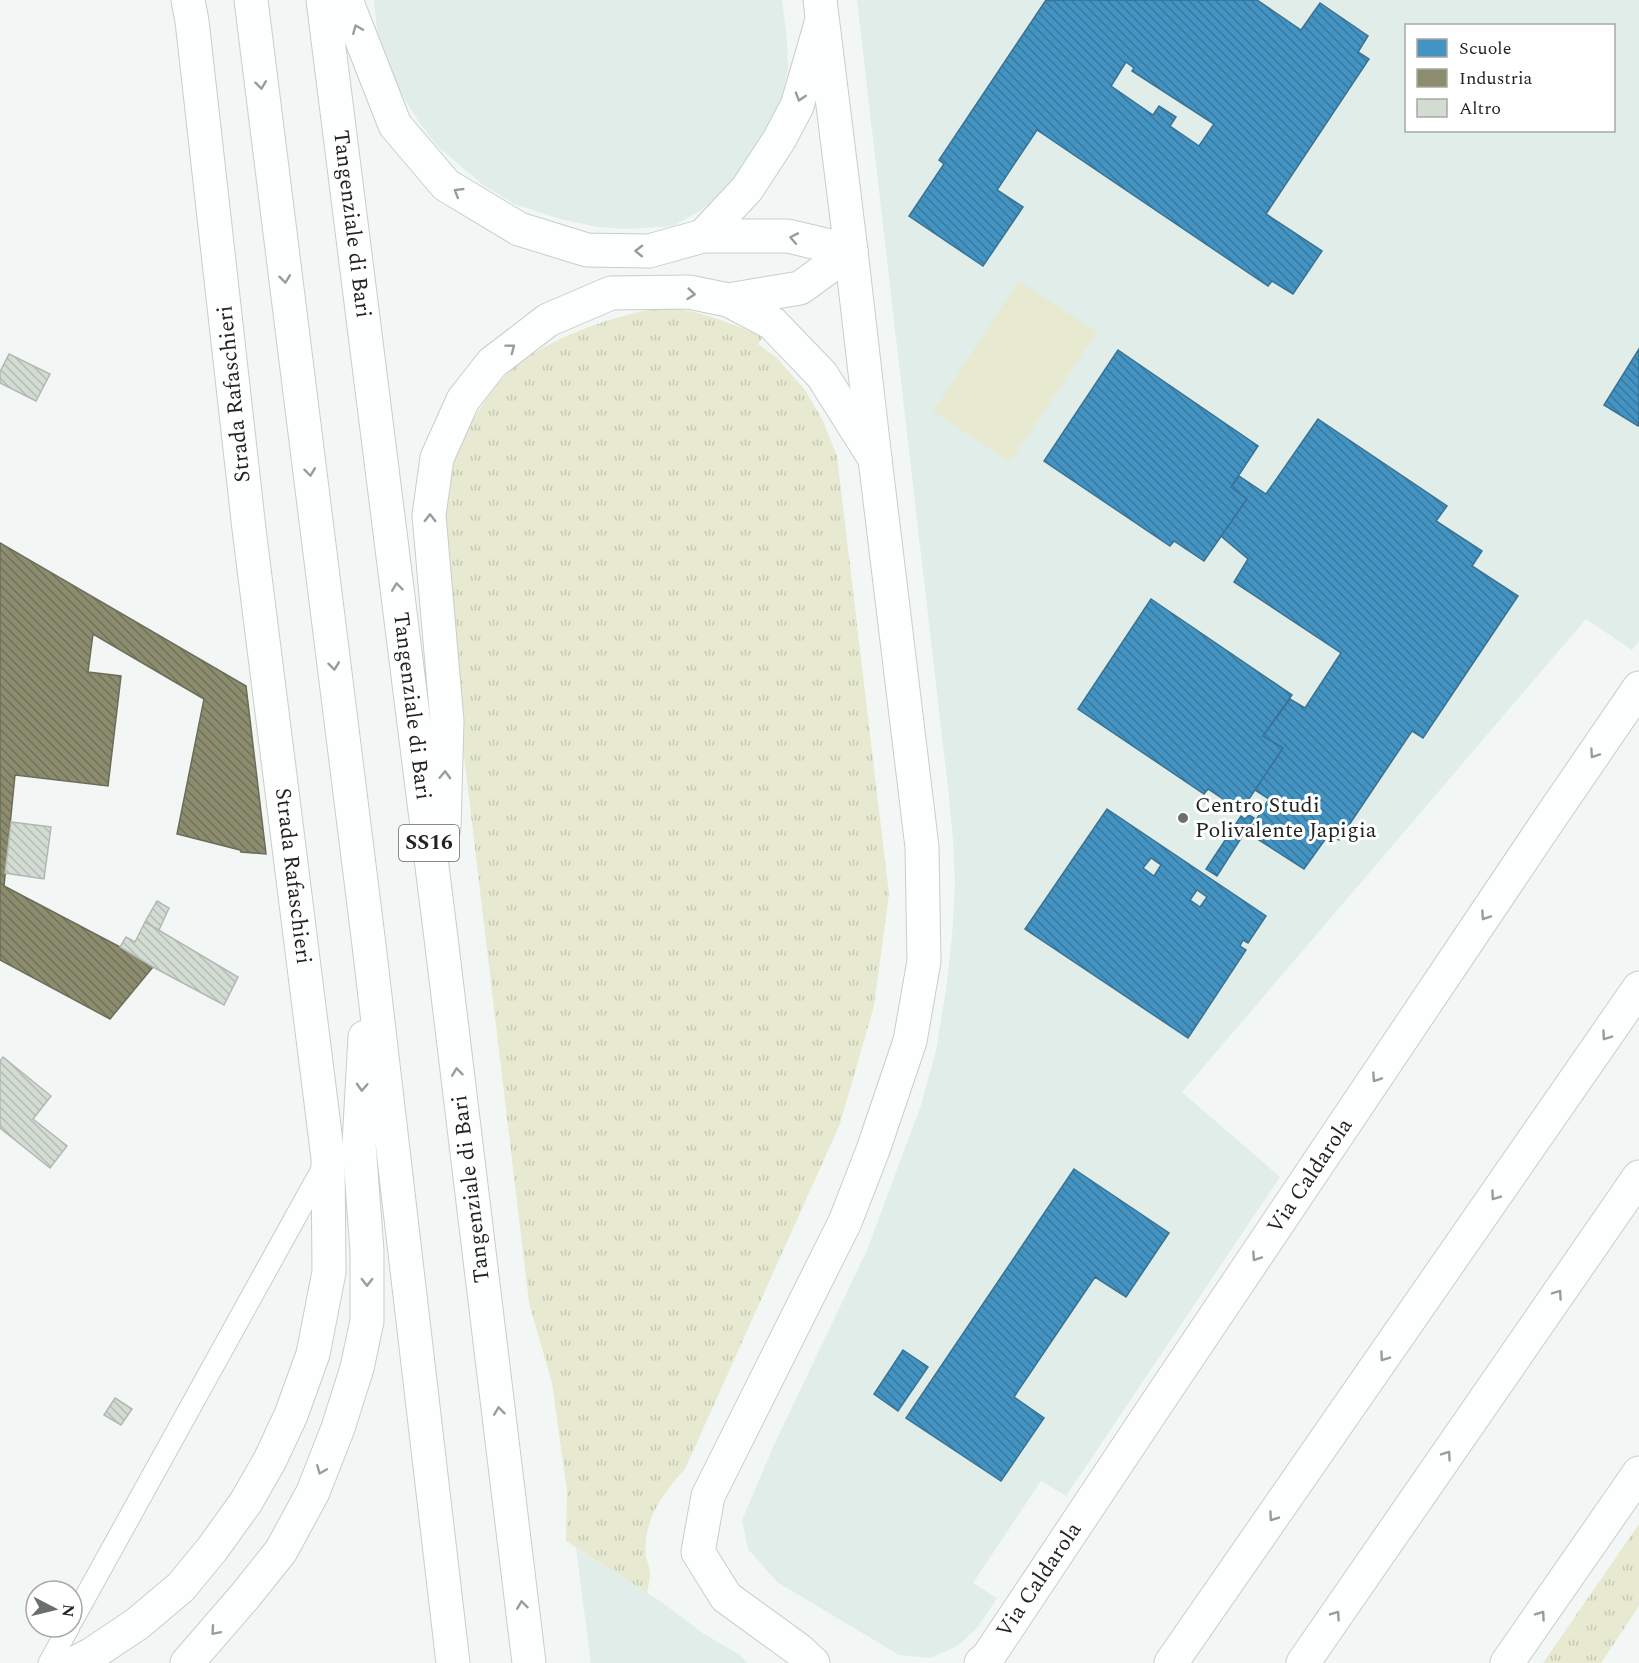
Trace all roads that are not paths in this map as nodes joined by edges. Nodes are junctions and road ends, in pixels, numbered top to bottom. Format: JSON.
{"nodes":[{"id":1,"x":188,"y":0,"type":"edge"},
{"id":2,"x":251,"y":0,"type":"edge"},
{"id":3,"x":323,"y":0,"type":"edge"},
{"id":4,"x":346,"y":0,"type":"edge"},
{"id":5,"x":821,"y":10,"type":"edge"},
{"id":6,"x":703,"y":236,"type":"junction"},
{"id":7,"x":851,"y":251,"type":"junction"},
{"id":8,"x":728,"y":300,"type":"junction"},
{"id":9,"x":875,"y":459,"type":"junction"},
{"id":10,"x":1633,"y":710,"type":"edge"},
{"id":11,"x":441,"y":938,"type":"junction"},
{"id":12,"x":369,"y":945,"type":"junction"},
{"id":13,"x":1639,"y":988,"type":"edge"},
{"id":14,"x":328,"y":1158,"type":"junction"},
{"id":15,"x":1639,"y":1177,"type":"edge"},
{"id":16,"x":1639,"y":1473,"type":"edge"},
{"id":17,"x":84,"y":1599,"type":"edge"},
{"id":18,"x":62,"y":1639,"type":"edge"},
{"id":19,"x":49,"y":1663,"type":"edge"},
{"id":20,"x":75,"y":1663,"type":"edge"},
{"id":21,"x":187,"y":1663,"type":"edge"},
{"id":22,"x":453,"y":1663,"type":"edge"},
{"id":23,"x":529,"y":1663,"type":"edge"},
{"id":24,"x":813,"y":1663,"type":"edge"},
{"id":25,"x":981,"y":1663,"type":"edge"},
{"id":26,"x":1171,"y":1663,"type":"edge"},
{"id":27,"x":1303,"y":1663,"type":"edge"},
{"id":28,"x":1507,"y":1663,"type":"edge"}],
"edges":[{"from":1,"to":14,"type":"main road","name":"Strada Rafaschieri"},
{"from":2,"to":12,"type":"main road","one_way":true},
{"from":11,"to":3,"type":"main road","name":"Tangenziale di Bari","number":"SS16","one_way":true},
{"from":6,"to":4,"type":"main road","one_way":true},
{"from":5,"to":6,"type":"main road","one_way":true},
{"from":5,"to":7,"type":"main road"},
{"from":7,"to":6,"type":"main road","one_way":true},
{"from":7,"to":8,"type":"main road"},
{"from":7,"to":9,"type":"main road"},
{"from":8,"to":9,"type":"main road"},
{"from":11,"to":8,"type":"main road","one_way":true},
{"from":9,"to":24,"type":"main road"},
{"from":10,"to":25,"type":"main road","name":"Via Caldarola","one_way":true},
{"from":23,"to":11,"type":"main road","name":"Tangenziale di Bari","number":"SS16","one_way":true},
{"from":12,"to":21,"type":"main road","one_way":true},
{"from":12,"to":22,"type":"main road"},
{"from":13,"to":26,"type":"main road","one_way":true},
{"from":14,"to":17,"type":"lane"},
{"from":14,"to":20,"type":"main road","name":"Strada Rafaschieri"},
{"from":27,"to":15,"type":"main road","one_way":true},
{"from":28,"to":16,"type":"main road","one_way":true},
{"from":18,"to":19,"type":"lane"}]}
